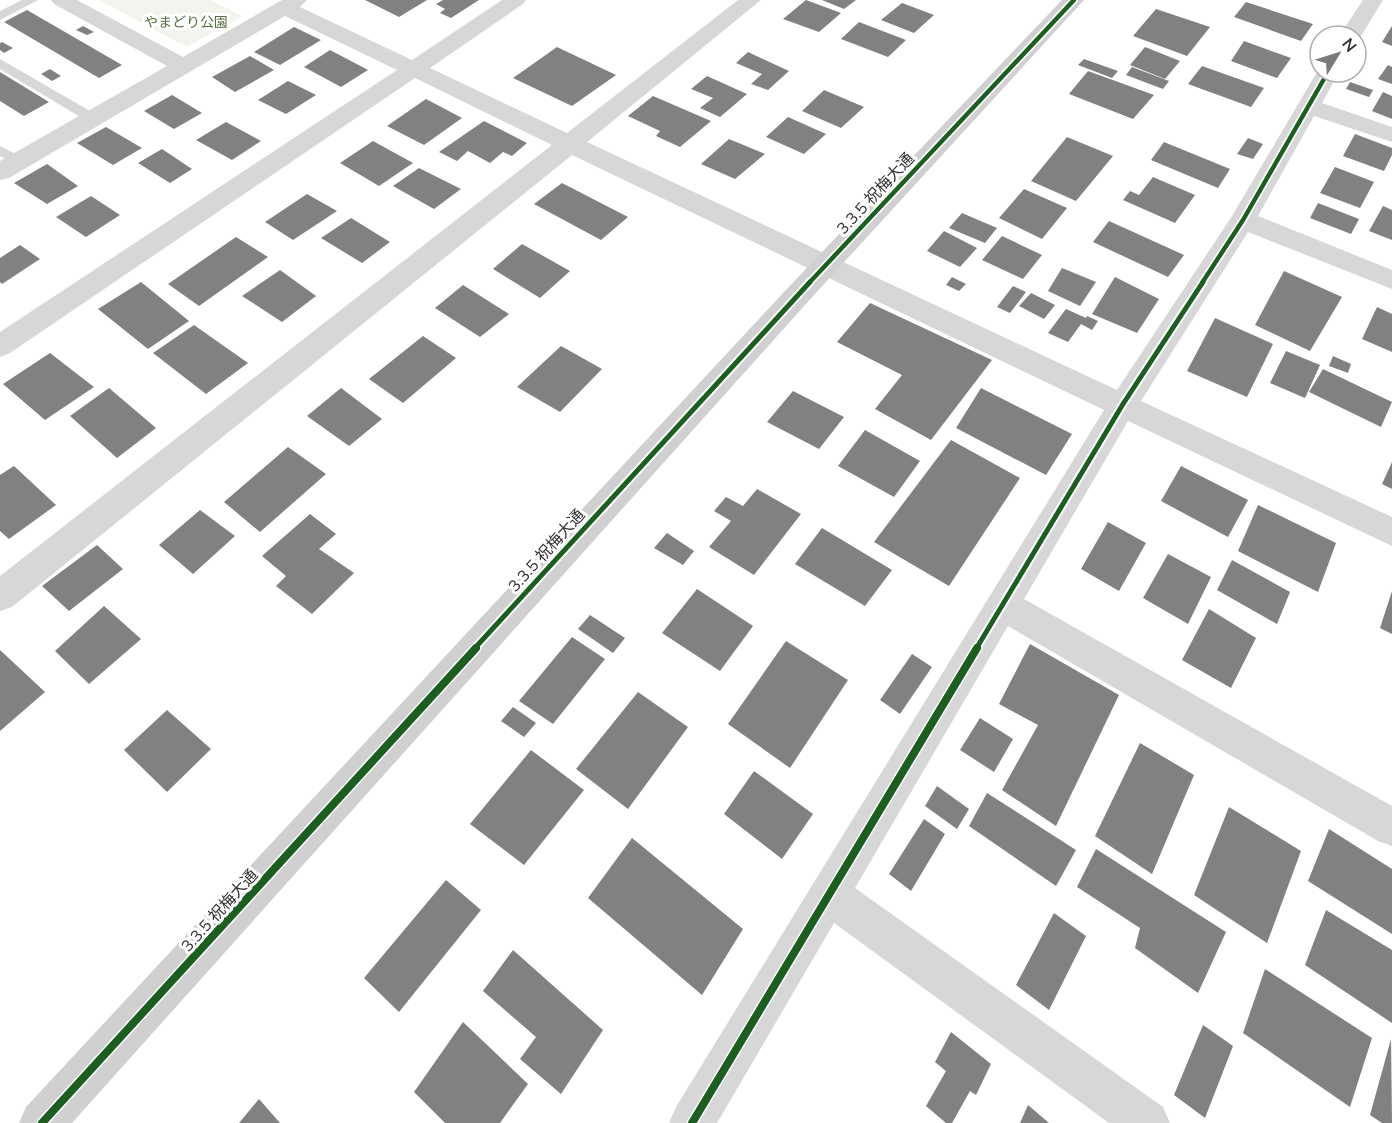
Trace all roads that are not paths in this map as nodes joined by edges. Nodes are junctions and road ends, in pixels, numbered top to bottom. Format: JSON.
{"nodes":[{"id":1,"x":32,"y":0,"type":"edge"},
{"id":2,"x":61,"y":0,"type":"edge"},
{"id":3,"x":516,"y":0,"type":"edge"},
{"id":4,"x":751,"y":0,"type":"edge"},
{"id":5,"x":1074,"y":0,"type":"edge"},
{"id":6,"x":1372,"y":1,"type":"edge"},
{"id":7,"x":291,"y":4,"type":"edge"},
{"id":8,"x":1392,"y":9,"type":"edge"},
{"id":9,"x":0,"y":16,"type":"edge"},
{"id":10,"x":1358,"y":24,"type":"edge"},
{"id":11,"x":0,"y":63,"type":"edge"},
{"id":12,"x":183,"y":66,"type":"junction"},
{"id":13,"x":413,"y":68,"type":"junction"},
{"id":14,"x":1321,"y":84,"type":"edge"},
{"id":15,"x":1307,"y":106,"type":"junction"},
{"id":16,"x":92,"y":118,"type":"junction"},
{"id":17,"x":1392,"y":135,"type":"edge"},
{"id":18,"x":569,"y":143,"type":"junction"},
{"id":19,"x":6,"y":161,"type":"edge"},
{"id":20,"x":1243,"y":220,"type":"junction"},
{"id":21,"x":825,"y":266,"type":"junction"},
{"id":22,"x":1392,"y":280,"type":"edge"},
{"id":23,"x":0,"y":346,"type":"edge"},
{"id":24,"x":1123,"y":404,"type":"junction"},
{"id":25,"x":1392,"y":532,"type":"edge"},
{"id":26,"x":0,"y":596,"type":"edge"},
{"id":27,"x":1003,"y":605,"type":"junction"},
{"id":28,"x":1392,"y":826,"type":"edge"},
{"id":29,"x":830,"y":896,"type":"junction"},
{"id":30,"x":42,"y":1123,"type":"edge"},
{"id":31,"x":692,"y":1123,"type":"edge"},
{"id":32,"x":1147,"y":1123,"type":"edge"}],
"edges":[{"from":1,"to":9,"type":"lane"},
{"from":2,"to":12,"type":"street"},
{"from":3,"to":13,"type":"street"},
{"from":4,"to":18,"type":"street"},
{"from":5,"to":21,"type":"street","name":"3.3.5 祝梅大通"},
{"from":6,"to":8,"type":"street"},
{"from":6,"to":10,"type":"street"},
{"from":7,"to":12,"type":"street"},
{"from":7,"to":13,"type":"street"},
{"from":11,"to":16,"type":"lane"},
{"from":12,"to":16,"type":"street"},
{"from":13,"to":18,"type":"street"},
{"from":13,"to":23,"type":"street"},
{"from":14,"to":15,"type":"street"},
{"from":15,"to":17,"type":"street"},
{"from":15,"to":20,"type":"street"},
{"from":16,"to":19,"type":"street"},
{"from":18,"to":21,"type":"street"},
{"from":18,"to":26,"type":"street"},
{"from":20,"to":22,"type":"street"},
{"from":20,"to":24,"type":"street"},
{"from":21,"to":24,"type":"street"},
{"from":21,"to":30,"type":"street","name":"3.3.5 祝梅大通"},
{"from":24,"to":25,"type":"street"},
{"from":24,"to":27,"type":"street"},
{"from":27,"to":28,"type":"street"},
{"from":27,"to":29,"type":"street"},
{"from":29,"to":31,"type":"street"},
{"from":29,"to":32,"type":"street"}]}
